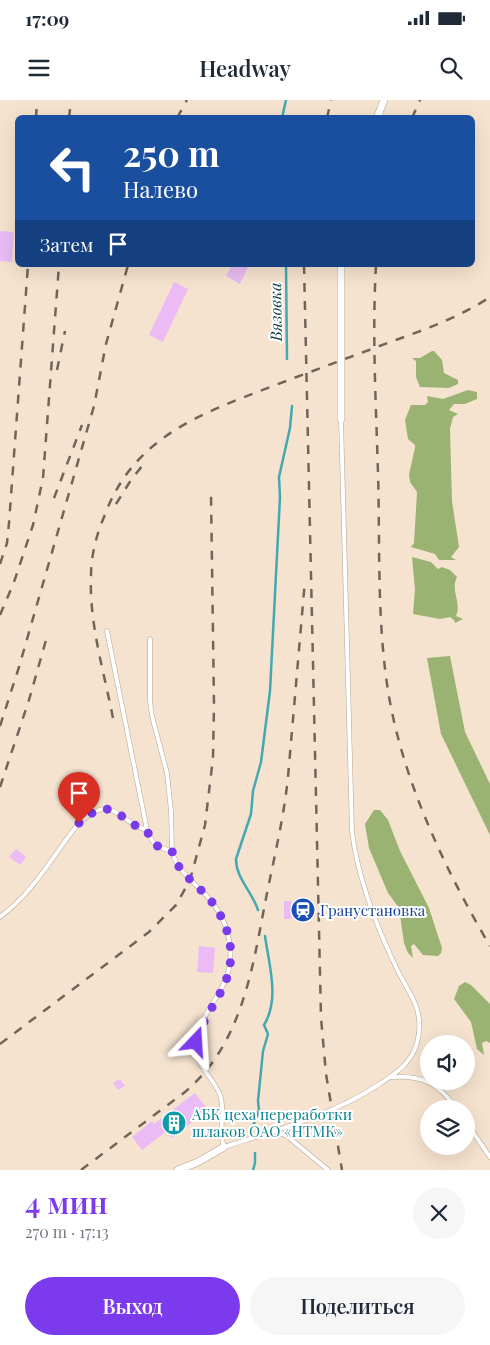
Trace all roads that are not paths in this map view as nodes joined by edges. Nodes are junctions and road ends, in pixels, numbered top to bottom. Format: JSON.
{"nodes":[{"id":1,"x":384,"y":100,"type":"edge"},
{"id":2,"x":378,"y":115,"type":"edge"},
{"id":3,"x":341,"y":267,"type":"edge"},
{"id":4,"x":341,"y":419,"type":"joint"},
{"id":5,"x":107,"y":632,"type":"dead end"},
{"id":6,"x":150,"y":639,"type":"dead end"},
{"id":7,"x":147,"y":830,"type":"junction"},
{"id":8,"x":172,"y":851,"type":"junction"},
{"id":9,"x":0,"y":916,"type":"edge"},
{"id":10,"x":391,"y":1077,"type":"junction"},
{"id":11,"x":450,"y":1100,"type":"edge"},
{"id":12,"x":274,"y":1131,"type":"junction"},
{"id":13,"x":475,"y":1135,"type":"edge"},
{"id":14,"x":224,"y":1147,"type":"junction"},
{"id":15,"x":490,"y":1157,"type":"edge"},
{"id":16,"x":178,"y":1170,"type":"edge"},
{"id":17,"x":328,"y":1170,"type":"edge"}],
"edges":[{"from":1,"to":2,"type":"street"},
{"from":3,"to":4,"type":"street"},
{"from":4,"to":10,"type":"lane"},
{"from":5,"to":7,"type":"lane"},
{"from":6,"to":8,"type":"lane"},
{"from":7,"to":8,"type":"lane"},
{"from":7,"to":9,"type":"lane"},
{"from":8,"to":14,"type":"lane"},
{"from":10,"to":11,"type":"lane"},
{"from":10,"to":12,"type":"lane"},
{"from":12,"to":14,"type":"lane"},
{"from":12,"to":17,"type":"lane"},
{"from":13,"to":15,"type":"lane"},
{"from":14,"to":16,"type":"street"}]}
